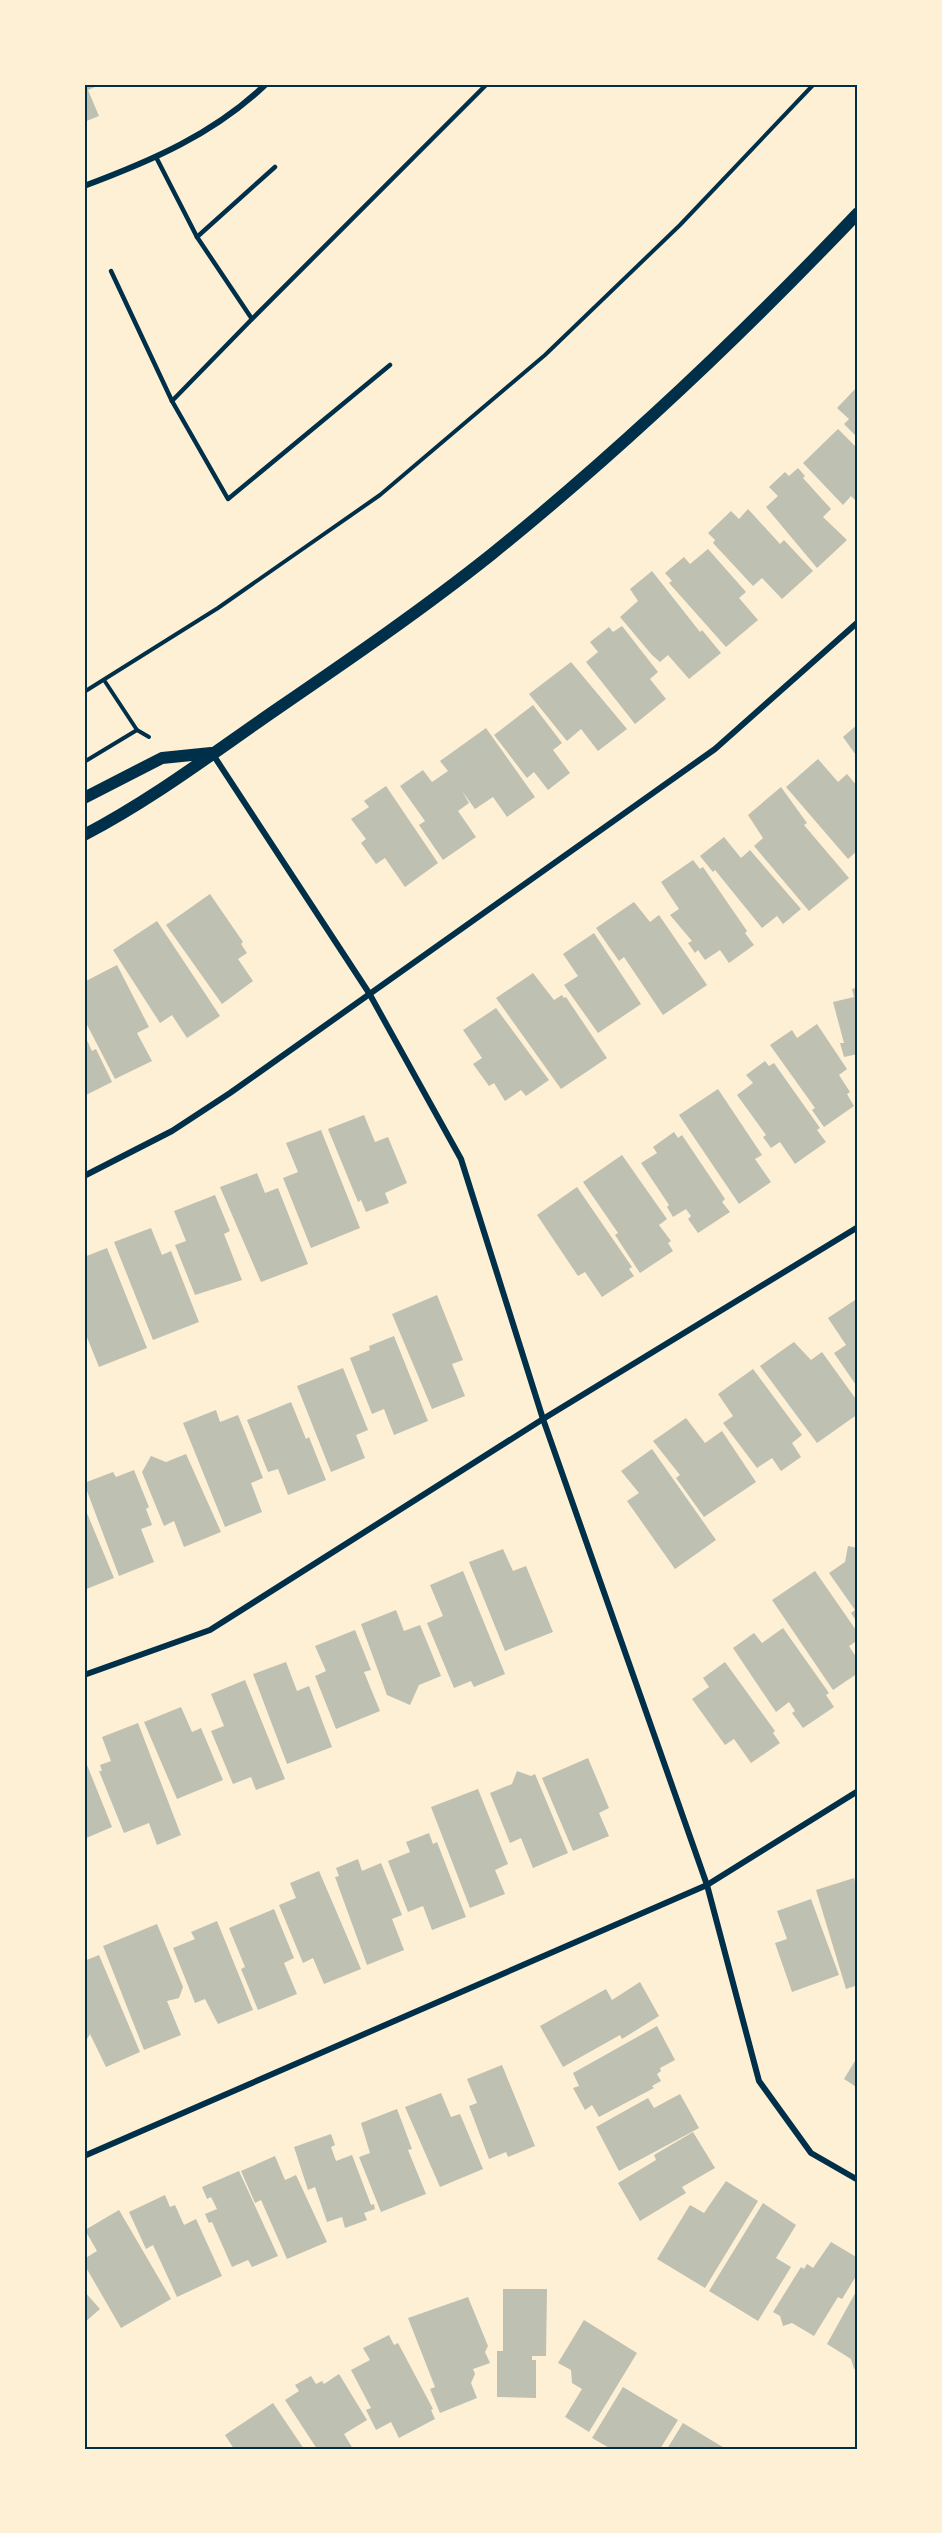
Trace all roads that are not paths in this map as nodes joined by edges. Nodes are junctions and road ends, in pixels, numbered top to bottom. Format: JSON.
{"nodes":[{"id":1,"x":266,"y":84,"type":"edge"},
{"id":2,"x":487,"y":84,"type":"edge"},
{"id":3,"x":157,"y":159,"type":"junction"},
{"id":4,"x":275,"y":167,"type":"dead end"},
{"id":5,"x":84,"y":186,"type":"edge"},
{"id":6,"x":858,"y":213,"type":"edge"},
{"id":7,"x":197,"y":237,"type":"junction"},
{"id":8,"x":111,"y":271,"type":"dead end"},
{"id":9,"x":252,"y":319,"type":"junction"},
{"id":10,"x":390,"y":365,"type":"dead end"},
{"id":11,"x":172,"y":401,"type":"junction"},
{"id":12,"x":858,"y":622,"type":"edge"},
{"id":13,"x":212,"y":753,"type":"junction"},
{"id":14,"x":84,"y":798,"type":"edge"},
{"id":15,"x":84,"y":835,"type":"edge"},
{"id":16,"x":369,"y":993,"type":"junction"},
{"id":17,"x":84,"y":1176,"type":"edge"},
{"id":18,"x":858,"y":1227,"type":"edge"},
{"id":19,"x":543,"y":1419,"type":"junction"},
{"id":20,"x":84,"y":1675,"type":"edge"},
{"id":21,"x":858,"y":1791,"type":"edge"},
{"id":22,"x":707,"y":1886,"type":"junction"},
{"id":23,"x":84,"y":2156,"type":"edge"},
{"id":24,"x":858,"y":2180,"type":"edge"}],
"edges":[{"from":1,"to":3,"type":"street"},
{"from":2,"to":9,"type":"lane"},
{"from":3,"to":5,"type":"street"},
{"from":3,"to":7,"type":"lane"},
{"from":4,"to":7,"type":"lane"},
{"from":6,"to":13,"type":"main road"},
{"from":7,"to":9,"type":"lane"},
{"from":8,"to":11,"type":"lane"},
{"from":9,"to":11,"type":"lane"},
{"from":10,"to":11,"type":"lane"},
{"from":12,"to":16,"type":"street"},
{"from":13,"to":14,"type":"main road"},
{"from":13,"to":15,"type":"main road"},
{"from":13,"to":16,"type":"street"},
{"from":16,"to":17,"type":"street"},
{"from":16,"to":19,"type":"street"},
{"from":18,"to":19,"type":"street"},
{"from":19,"to":20,"type":"street"},
{"from":19,"to":22,"type":"street"},
{"from":21,"to":22,"type":"street"},
{"from":22,"to":23,"type":"street"},
{"from":22,"to":24,"type":"street"}]}
